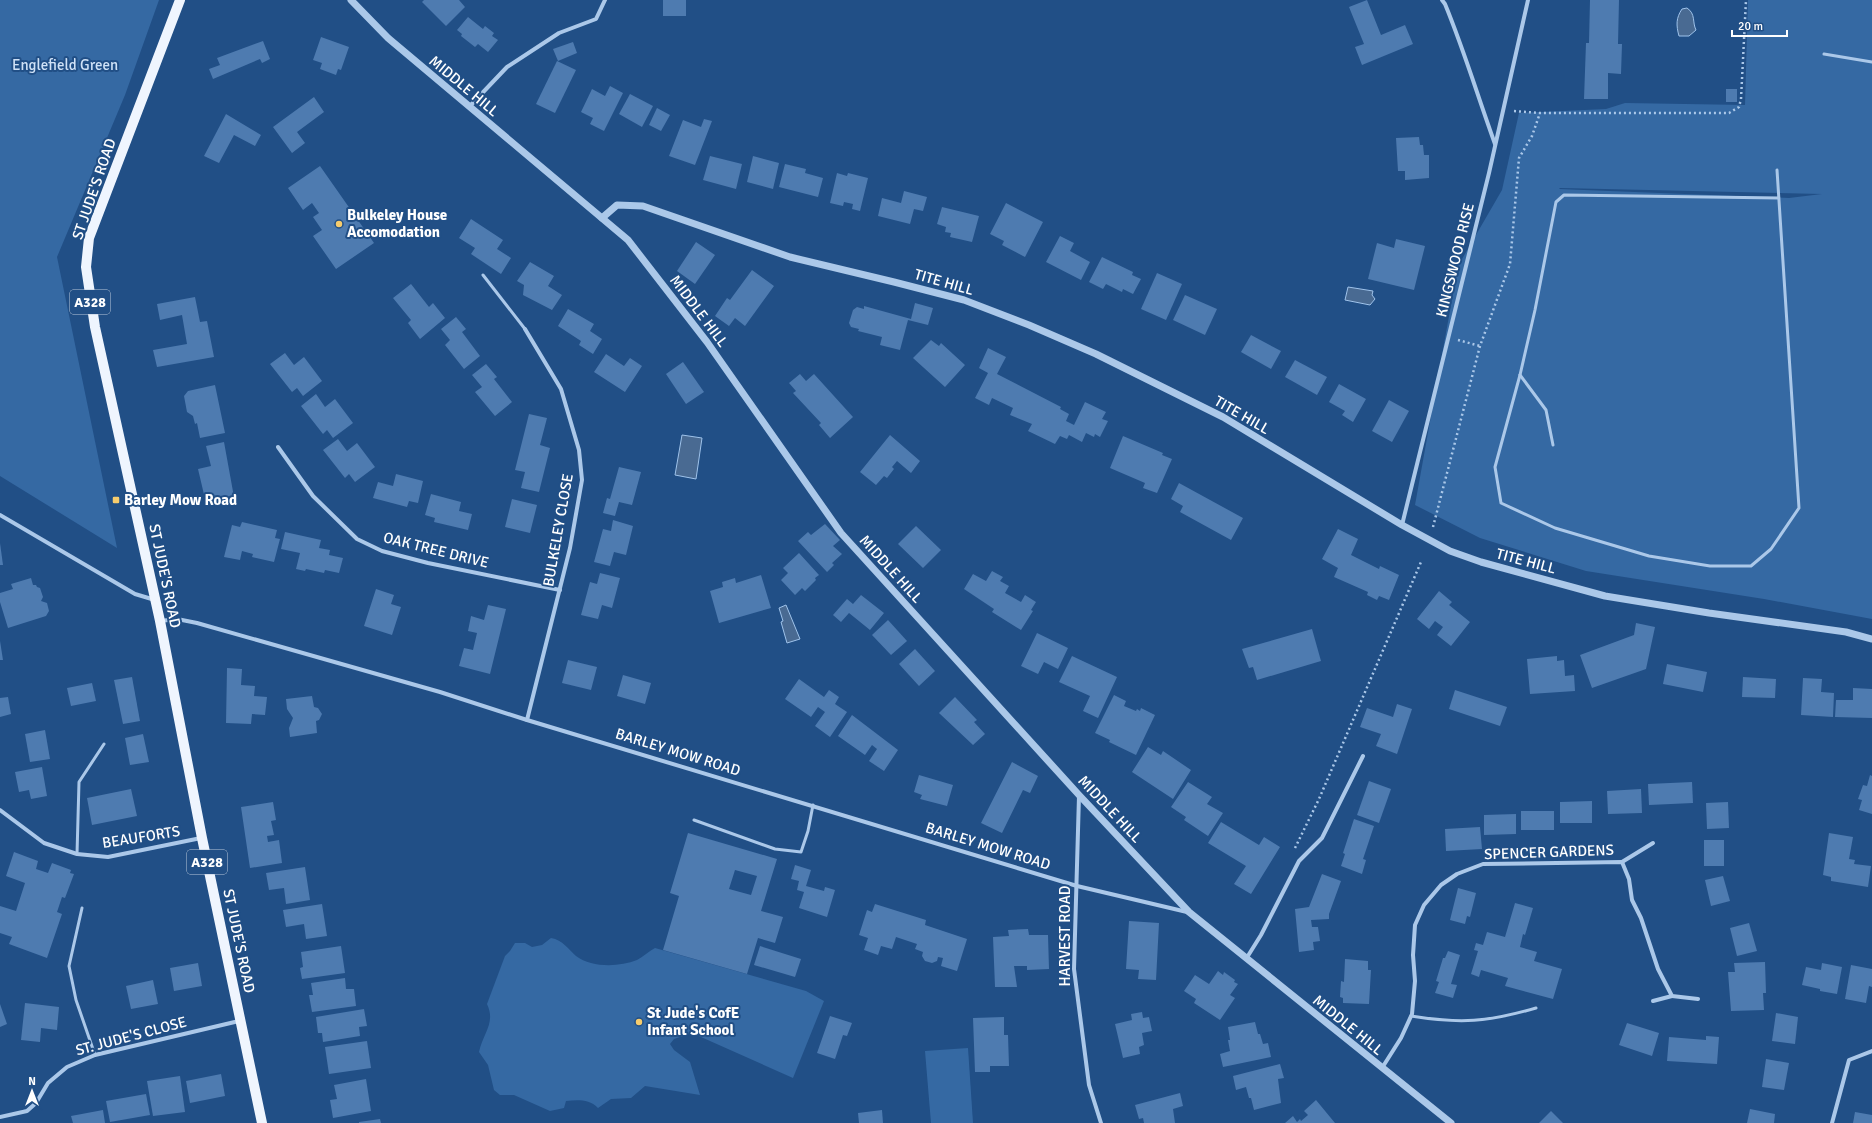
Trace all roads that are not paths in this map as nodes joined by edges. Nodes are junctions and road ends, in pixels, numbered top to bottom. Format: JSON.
{"nodes":[{"id":1,"x":180,"y":0,"type":"edge"},
{"id":2,"x":351,"y":0,"type":"edge"},
{"id":3,"x":605,"y":0,"type":"edge"},
{"id":4,"x":1442,"y":0,"type":"edge"},
{"id":5,"x":1528,"y":0,"type":"edge"},
{"id":6,"x":1824,"y":54,"type":"dead end"},
{"id":7,"x":1872,"y":62,"type":"edge"},
{"id":8,"x":469,"y":107,"type":"junction"},
{"id":9,"x":1496,"y":144,"type":"junction"},
{"id":10,"x":1777,"y":170,"type":"dead end"},
{"id":11,"x":1779,"y":198,"type":"junction"},
{"id":12,"x":602,"y":218,"type":"junction"},
{"id":13,"x":483,"y":275,"type":"dead end"},
{"id":14,"x":525,"y":329,"type":"joint"},
{"id":15,"x":1520,"y":375,"type":"junction"},
{"id":16,"x":1553,"y":446,"type":"dead end"},
{"id":17,"x":278,"y":447,"type":"dead end"},
{"id":18,"x":0,"y":515,"type":"edge"},
{"id":19,"x":1402,"y":525,"type":"junction"},
{"id":20,"x":560,"y":590,"type":"junction"},
{"id":21,"x":155,"y":600,"type":"junction"},
{"id":22,"x":160,"y":621,"type":"junction"},
{"id":23,"x":1872,"y":639,"type":"edge"},
{"id":24,"x":528,"y":720,"type":"junction"},
{"id":25,"x":104,"y":744,"type":"dead end"},
{"id":26,"x":1363,"y":756,"type":"dead end"},
{"id":27,"x":1079,"y":795,"type":"junction"},
{"id":28,"x":813,"y":805,"type":"junction"},
{"id":29,"x":0,"y":810,"type":"edge"},
{"id":30,"x":694,"y":820,"type":"dead end"},
{"id":31,"x":202,"y":838,"type":"junction"},
{"id":32,"x":1653,"y":843,"type":"dead end"},
{"id":33,"x":77,"y":854,"type":"junction"},
{"id":34,"x":1622,"y":862,"type":"junction"},
{"id":35,"x":1077,"y":886,"type":"junction"},
{"id":36,"x":82,"y":908,"type":"dead end"},
{"id":37,"x":1189,"y":912,"type":"junction"},
{"id":38,"x":1246,"y":959,"type":"junction"},
{"id":39,"x":1672,"y":996,"type":"junction"},
{"id":40,"x":1698,"y":999,"type":"dead end"},
{"id":41,"x":1654,"y":1001,"type":"dead end"},
{"id":42,"x":1536,"y":1008,"type":"dead end"},
{"id":43,"x":1411,"y":1016,"type":"junction"},
{"id":44,"x":242,"y":1020,"type":"junction"},
{"id":45,"x":1872,"y":1051,"type":"edge"},
{"id":46,"x":95,"y":1055,"type":"junction"},
{"id":47,"x":1382,"y":1068,"type":"junction"},
{"id":48,"x":0,"y":1117,"type":"edge"},
{"id":49,"x":262,"y":1123,"type":"edge"},
{"id":50,"x":1101,"y":1123,"type":"edge"},
{"id":51,"x":1451,"y":1123,"type":"edge"},
{"id":52,"x":1832,"y":1123,"type":"edge"}],
"edges":[{"from":1,"to":21,"type":"main road","name":"ST JUDE'S ROAD","number":"A328"},
{"from":2,"to":8,"type":"street","name":"MIDDLE HILL"},
{"from":3,"to":8,"type":"street"},
{"from":4,"to":9,"type":"street"},
{"from":5,"to":9,"type":"street","name":"KINGSWOOD RISE"},
{"from":6,"to":7,"type":"lane"},
{"from":8,"to":12,"type":"street","name":"MIDDLE HILL"},
{"from":9,"to":19,"type":"street","name":"KINGSWOOD RISE"},
{"from":10,"to":11,"type":"lane"},
{"from":11,"to":15,"type":"lane"},
{"from":11,"to":15,"type":"lane"},
{"from":12,"to":19,"type":"street","name":"TITE HILL"},
{"from":12,"to":27,"type":"street","name":"MIDDLE HILL"},
{"from":13,"to":14,"type":"lane"},
{"from":14,"to":20,"type":"street","name":"BULKELEY CLOSE"},
{"from":15,"to":16,"type":"lane"},
{"from":17,"to":20,"type":"street","name":"OAK TREE DRIVE"},
{"from":18,"to":21,"type":"street"},
{"from":19,"to":23,"type":"street","name":"TITE HILL"},
{"from":20,"to":24,"type":"street","name":"BULKELEY CLOSE"},
{"from":21,"to":22,"type":"main road","name":"ST JUDE'S ROAD","number":"A328"},
{"from":22,"to":24,"type":"street","name":"BARLEY MOW ROAD"},
{"from":22,"to":31,"type":"main road","name":"ST JUDE'S ROAD","number":"A328"},
{"from":24,"to":28,"type":"street","name":"BARLEY MOW ROAD"},
{"from":25,"to":33,"type":"lane"},
{"from":26,"to":38,"type":"street"},
{"from":27,"to":35,"type":"street","name":"HARVEST ROAD"},
{"from":27,"to":37,"type":"street","name":"MIDDLE HILL"},
{"from":28,"to":30,"type":"lane"},
{"from":28,"to":35,"type":"street","name":"BARLEY MOW ROAD"},
{"from":29,"to":33,"type":"street","name":"BEAUFORTS"},
{"from":31,"to":33,"type":"street","name":"BEAUFORTS"},
{"from":31,"to":44,"type":"main road","name":"ST JUDE'S ROAD","number":"A328"},
{"from":32,"to":34,"type":"street","name":"SPENCER GARDENS"},
{"from":34,"to":39,"type":"street","name":"SPENCER GARDENS"},
{"from":34,"to":43,"type":"street","name":"SPENCER GARDENS"},
{"from":35,"to":37,"type":"street","name":"BARLEY MOW ROAD"},
{"from":35,"to":50,"type":"street","name":"HARVEST ROAD"},
{"from":36,"to":46,"type":"lane"},
{"from":37,"to":38,"type":"street","name":"MIDDLE HILL"},
{"from":38,"to":47,"type":"street","name":"MIDDLE HILL"},
{"from":39,"to":40,"type":"street"},
{"from":39,"to":41,"type":"street"},
{"from":42,"to":43,"type":"lane"},
{"from":43,"to":47,"type":"street","name":"SPENCER GARDENS"},
{"from":44,"to":46,"type":"street","name":"ST. JUDE'S CLOSE"},
{"from":44,"to":49,"type":"main road","name":"ST JUDE'S ROAD","number":"A328"},
{"from":45,"to":52,"type":"street"},
{"from":46,"to":48,"type":"street","name":"ST. JUDE'S CLOSE"},
{"from":47,"to":51,"type":"street","name":"MIDDLE HILL"}]}
